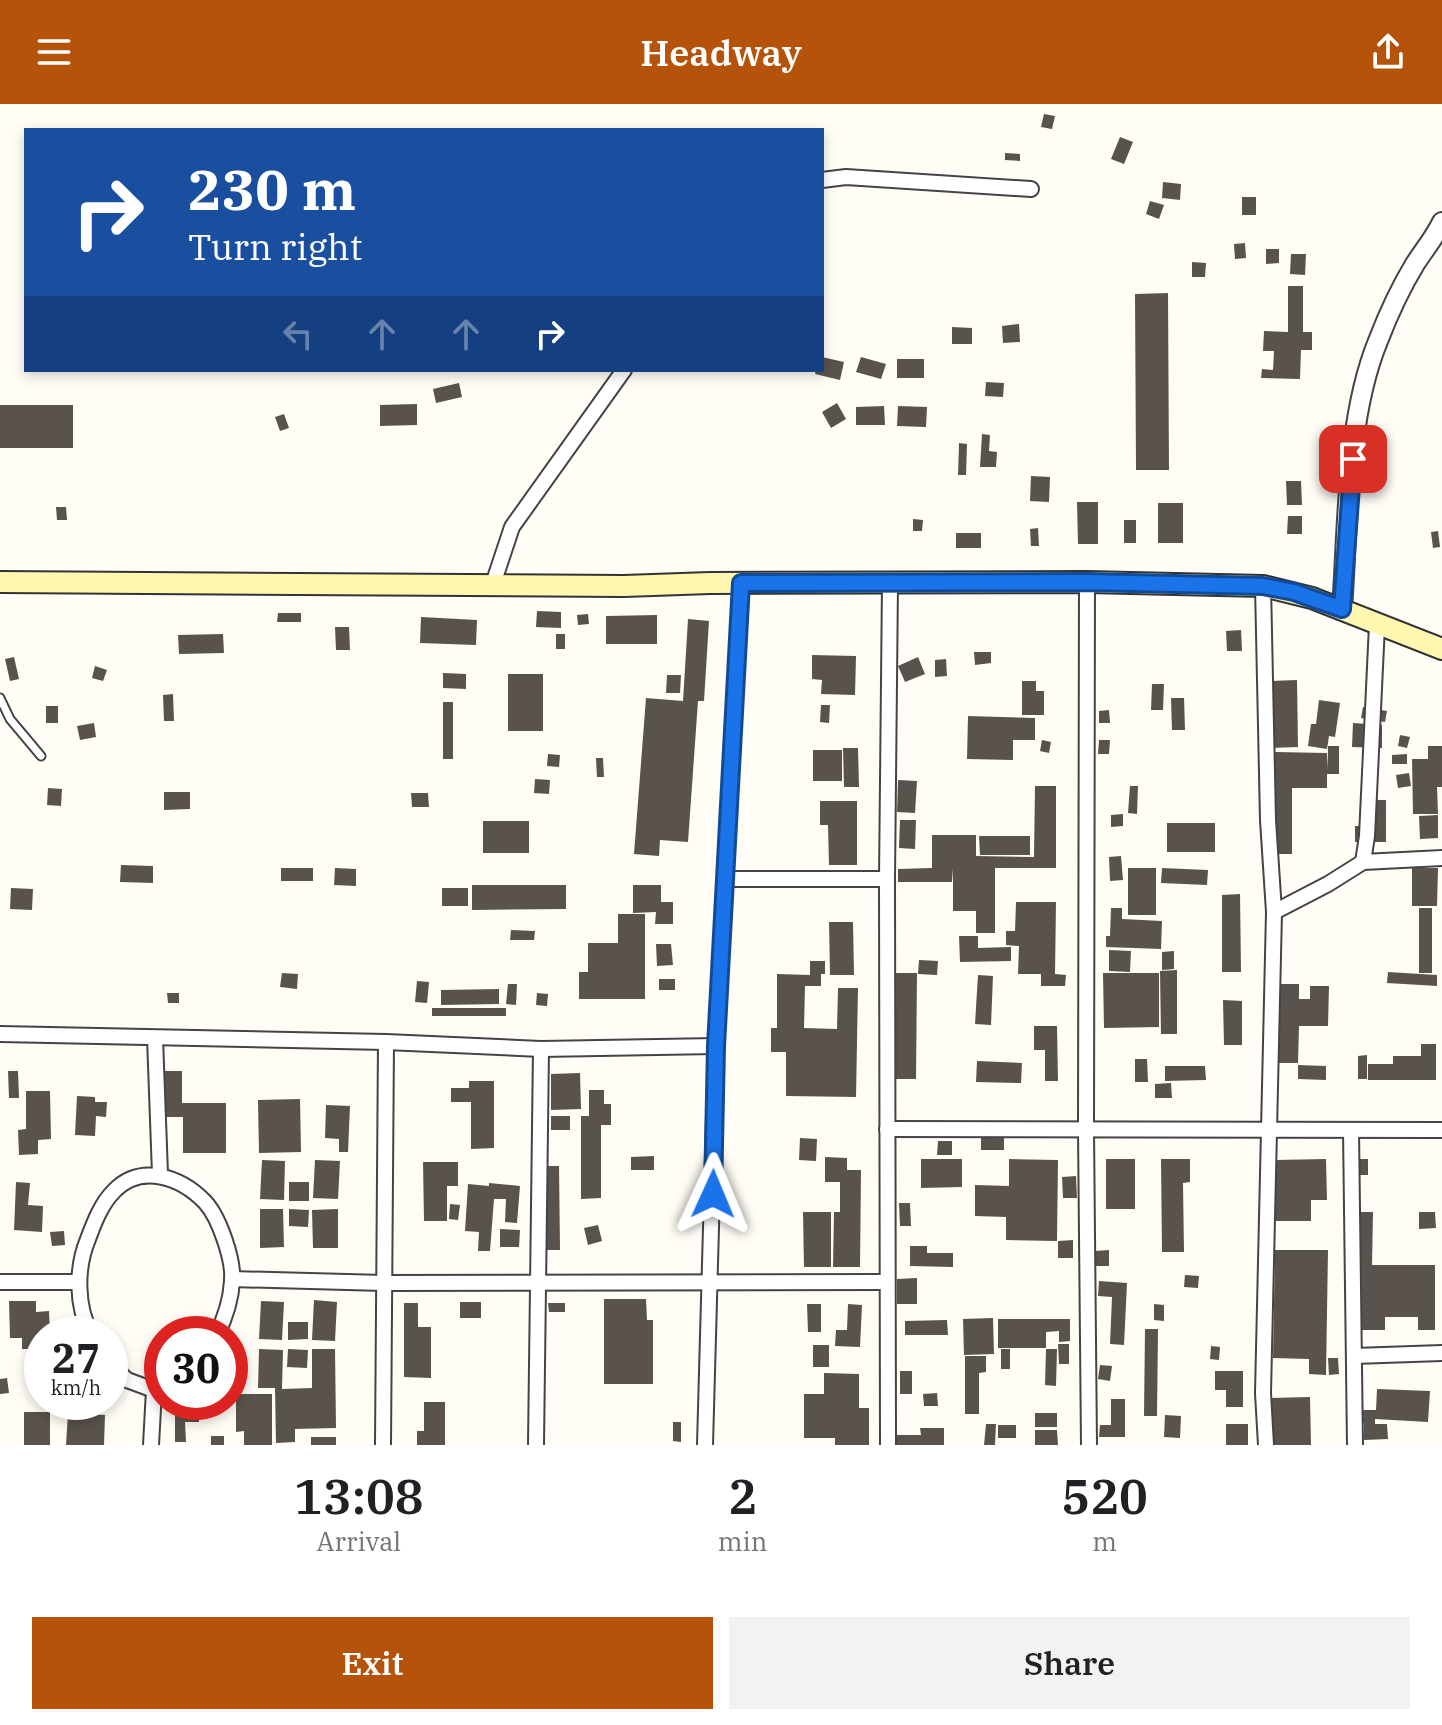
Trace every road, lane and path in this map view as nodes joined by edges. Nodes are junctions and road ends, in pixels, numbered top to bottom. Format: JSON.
{"nodes":[{"id":1,"x":824,"y":180,"type":"edge"},
{"id":2,"x":1031,"y":189,"type":"dead end"},
{"id":3,"x":1442,"y":222,"type":"edge"},
{"id":4,"x":623,"y":372,"type":"edge"},
{"id":5,"x":0,"y":582,"type":"edge"},
{"id":6,"x":1087,"y":582,"type":"junction"},
{"id":7,"x":741,"y":583,"type":"junction"},
{"id":8,"x":890,"y":583,"type":"junction"},
{"id":9,"x":493,"y":584,"type":"junction"},
{"id":10,"x":1263,"y":586,"type":"junction"},
{"id":11,"x":1342,"y":609,"type":"junction"},
{"id":12,"x":1377,"y":625,"type":"junction"},
{"id":13,"x":1442,"y":649,"type":"edge"},
{"id":14,"x":0,"y":698,"type":"edge"},
{"id":15,"x":41,"y":756,"type":"dead end"},
{"id":16,"x":1442,"y":858,"type":"edge"},
{"id":17,"x":1363,"y":862,"type":"junction"},
{"id":18,"x":725,"y":879,"type":"junction"},
{"id":19,"x":887,"y":879,"type":"junction"},
{"id":20,"x":1274,"y":912,"type":"junction"},
{"id":21,"x":0,"y":1034,"type":"edge"},
{"id":22,"x":155,"y":1038,"type":"junction"},
{"id":23,"x":386,"y":1042,"type":"junction"},
{"id":24,"x":716,"y":1046,"type":"junction"},
{"id":25,"x":541,"y":1049,"type":"junction"},
{"id":26,"x":887,"y":1129,"type":"junction"},
{"id":27,"x":1086,"y":1130,"type":"junction"},
{"id":28,"x":1268,"y":1130,"type":"junction"},
{"id":29,"x":1351,"y":1130,"type":"junction"},
{"id":30,"x":1442,"y":1130,"type":"edge"},
{"id":31,"x":160,"y":1174,"type":"junction"},
{"id":32,"x":232,"y":1279,"type":"junction"},
{"id":33,"x":539,"y":1281,"type":"junction"},
{"id":34,"x":0,"y":1282,"type":"edge"},
{"id":35,"x":78,"y":1282,"type":"junction"},
{"id":36,"x":711,"y":1282,"type":"junction"},
{"id":37,"x":887,"y":1282,"type":"junction"},
{"id":38,"x":384,"y":1283,"type":"junction"},
{"id":39,"x":85,"y":1316,"type":"edge"},
{"id":40,"x":225,"y":1316,"type":"edge"},
{"id":41,"x":1442,"y":1353,"type":"edge"},
{"id":42,"x":1354,"y":1356,"type":"junction"},
{"id":43,"x":154,"y":1420,"type":"edge"},
{"id":44,"x":151,"y":1445,"type":"edge"},
{"id":45,"x":383,"y":1445,"type":"edge"},
{"id":46,"x":536,"y":1445,"type":"edge"},
{"id":47,"x":705,"y":1445,"type":"edge"},
{"id":48,"x":888,"y":1445,"type":"edge"},
{"id":49,"x":1089,"y":1445,"type":"edge"},
{"id":50,"x":1266,"y":1445,"type":"edge"},
{"id":51,"x":1355,"y":1445,"type":"edge"}],
"edges":[{"from":1,"to":2,"type":"street"},
{"from":3,"to":11,"type":"street"},
{"from":4,"to":9,"type":"street"},
{"from":5,"to":9,"type":"main road"},
{"from":6,"to":8,"type":"main road"},
{"from":6,"to":10,"type":"main road"},
{"from":6,"to":27,"type":"street"},
{"from":7,"to":8,"type":"main road"},
{"from":7,"to":9,"type":"main road"},
{"from":7,"to":18,"type":"street"},
{"from":8,"to":19,"type":"street"},
{"from":10,"to":11,"type":"main road"},
{"from":10,"to":20,"type":"street"},
{"from":11,"to":12,"type":"main road"},
{"from":12,"to":13,"type":"main road"},
{"from":12,"to":17,"type":"street"},
{"from":14,"to":15,"type":"lane"},
{"from":16,"to":17,"type":"street"},
{"from":17,"to":20,"type":"street"},
{"from":18,"to":19,"type":"street"},
{"from":18,"to":24,"type":"street"},
{"from":19,"to":26,"type":"street"},
{"from":20,"to":28,"type":"street"},
{"from":21,"to":22,"type":"street"},
{"from":22,"to":23,"type":"street"},
{"from":22,"to":31,"type":"street"},
{"from":23,"to":25,"type":"street"},
{"from":23,"to":38,"type":"street"},
{"from":24,"to":25,"type":"street"},
{"from":24,"to":36,"type":"street"},
{"from":25,"to":33,"type":"street"},
{"from":26,"to":27,"type":"street"},
{"from":26,"to":37,"type":"street"},
{"from":27,"to":28,"type":"street"},
{"from":27,"to":49,"type":"street"},
{"from":28,"to":29,"type":"street"},
{"from":28,"to":50,"type":"street"},
{"from":29,"to":30,"type":"street"},
{"from":29,"to":42,"type":"street"},
{"from":31,"to":32,"type":"street"},
{"from":31,"to":35,"type":"street"},
{"from":32,"to":38,"type":"street"},
{"from":32,"to":40,"type":"street"},
{"from":33,"to":36,"type":"street"},
{"from":33,"to":38,"type":"street"},
{"from":33,"to":46,"type":"street"},
{"from":34,"to":35,"type":"street"},
{"from":35,"to":39,"type":"street"},
{"from":36,"to":37,"type":"street"},
{"from":36,"to":47,"type":"street"},
{"from":37,"to":48,"type":"street"},
{"from":38,"to":45,"type":"street"},
{"from":41,"to":42,"type":"street"},
{"from":42,"to":51,"type":"street"},
{"from":43,"to":44,"type":"street"}]}
